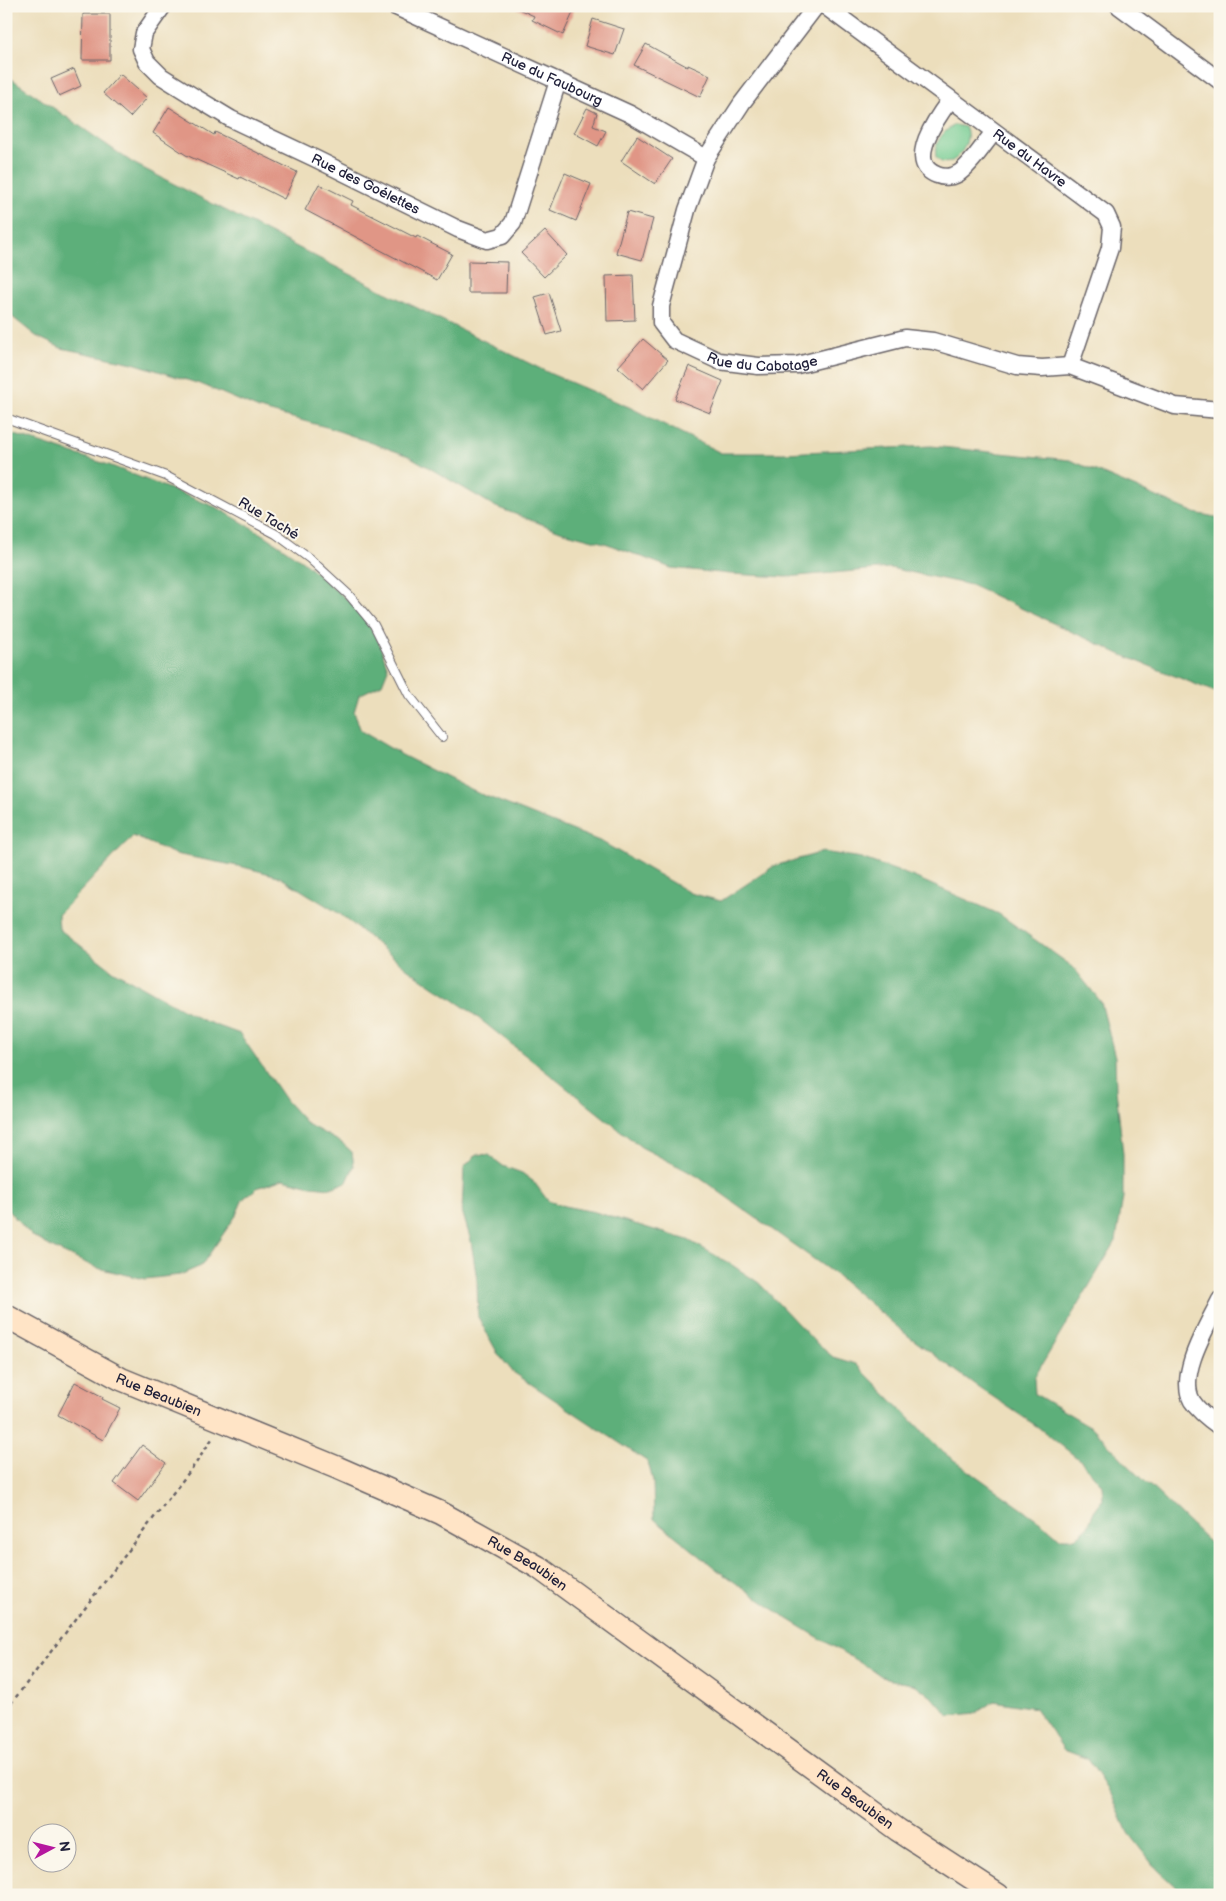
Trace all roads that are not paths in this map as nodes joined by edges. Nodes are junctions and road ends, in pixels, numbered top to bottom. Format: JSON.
{"nodes":[{"id":1,"x":163,"y":6,"type":"edge"},
{"id":2,"x":394,"y":6,"type":"edge"},
{"id":3,"x":816,"y":6,"type":"edge"},
{"id":4,"x":825,"y":6,"type":"edge"},
{"id":5,"x":1119,"y":6,"type":"edge"},
{"id":6,"x":1220,"y":81,"type":"edge"},
{"id":7,"x":558,"y":82,"type":"junction"},
{"id":8,"x":950,"y":100,"type":"junction"},
{"id":9,"x":994,"y":132,"type":"junction"},
{"id":10,"x":706,"y":158,"type":"junction"},
{"id":11,"x":1070,"y":366,"type":"junction"},
{"id":12,"x":1220,"y":410,"type":"edge"},
{"id":13,"x":6,"y":418,"type":"edge"},
{"id":14,"x":442,"y":737,"type":"dead end"},
{"id":15,"x":1220,"y":1300,"type":"edge"},
{"id":16,"x":6,"y":1316,"type":"edge"},
{"id":17,"x":1220,"y":1427,"type":"edge"},
{"id":18,"x":998,"y":1895,"type":"edge"}],
"edges":[{"from":1,"to":7,"type":"street","name":"Rue des Goélettes"},
{"from":2,"to":7,"type":"street","name":"Rue du Faubourg"},
{"from":3,"to":10,"type":"street","name":"Rue du Cabotage"},
{"from":4,"to":8,"type":"street","name":"Rue du Havre"},
{"from":5,"to":6,"type":"street"},
{"from":7,"to":10,"type":"street","name":"Rue du Faubourg"},
{"from":8,"to":9,"type":"street","name":"Rue du Havre"},
{"from":8,"to":9,"type":"street"},
{"from":9,"to":11,"type":"street","name":"Rue du Havre"},
{"from":10,"to":11,"type":"street","name":"Rue du Cabotage"},
{"from":11,"to":12,"type":"street","name":"Rue du Cabotage"},
{"from":13,"to":14,"type":"lane","name":"Rue Taché"},
{"from":15,"to":17,"type":"street"},
{"from":16,"to":18,"type":"main road","name":"Rue Beaubien"}]}
